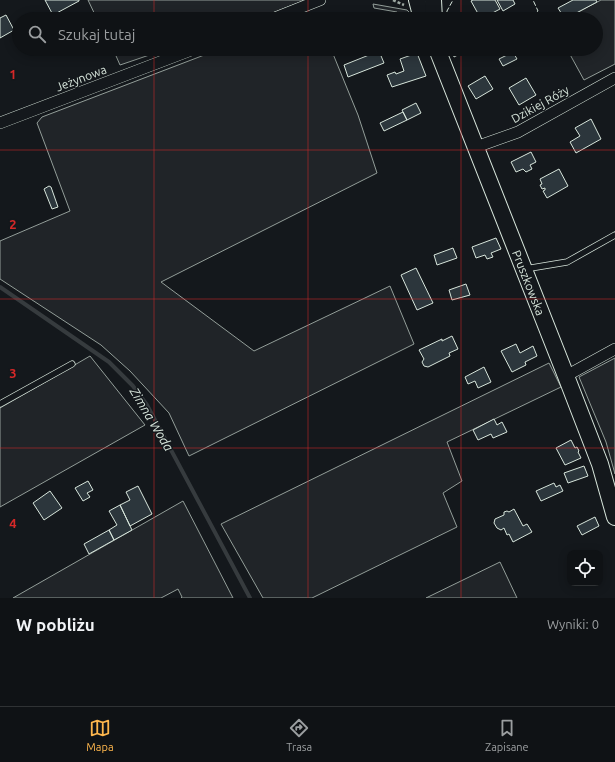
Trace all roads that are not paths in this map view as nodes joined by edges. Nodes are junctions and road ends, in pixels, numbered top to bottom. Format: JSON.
{"nodes":[{"id":1,"x":320,"y":0,"type":"edge"},
{"id":2,"x":417,"y":0,"type":"edge"},
{"id":3,"x":433,"y":0,"type":"edge"},
{"id":4,"x":290,"y":12,"type":"edge"},
{"id":5,"x":420,"y":12,"type":"edge"},
{"id":6,"x":434,"y":12,"type":"edge"},
{"id":7,"x":176,"y":56,"type":"edge"},
{"id":8,"x":440,"y":56,"type":"edge"},
{"id":9,"x":615,"y":78,"type":"edge"},
{"id":10,"x":0,"y":123,"type":"edge"},
{"id":11,"x":476,"y":147,"type":"junction"},
{"id":12,"x":615,"y":235,"type":"edge"},
{"id":13,"x":525,"y":269,"type":"junction"},
{"id":14,"x":615,"y":349,"type":"edge"},
{"id":15,"x":72,"y":364,"type":"dead end"},
{"id":16,"x":566,"y":376,"type":"junction"},
{"id":17,"x":0,"y":404,"type":"edge"},
{"id":18,"x":615,"y":517,"type":"edge"}],
"edges":[{"from":1,"to":4,"type":"street"},
{"from":2,"to":5,"type":"street"},
{"from":3,"to":6,"type":"street"},
{"from":7,"to":10,"type":"street","name":"Jeżynowa"},
{"from":8,"to":11,"type":"street","name":"Pruszkowska"},
{"from":9,"to":11,"type":"street","name":"Dzikiej Róży"},
{"from":11,"to":13,"type":"street","name":"Pruszkowska"},
{"from":12,"to":13,"type":"lane"},
{"from":13,"to":16,"type":"street","name":"Pruszkowska"},
{"from":14,"to":16,"type":"street"},
{"from":15,"to":17,"type":"lane"},
{"from":16,"to":18,"type":"street","name":"Pruszkowska"}]}
